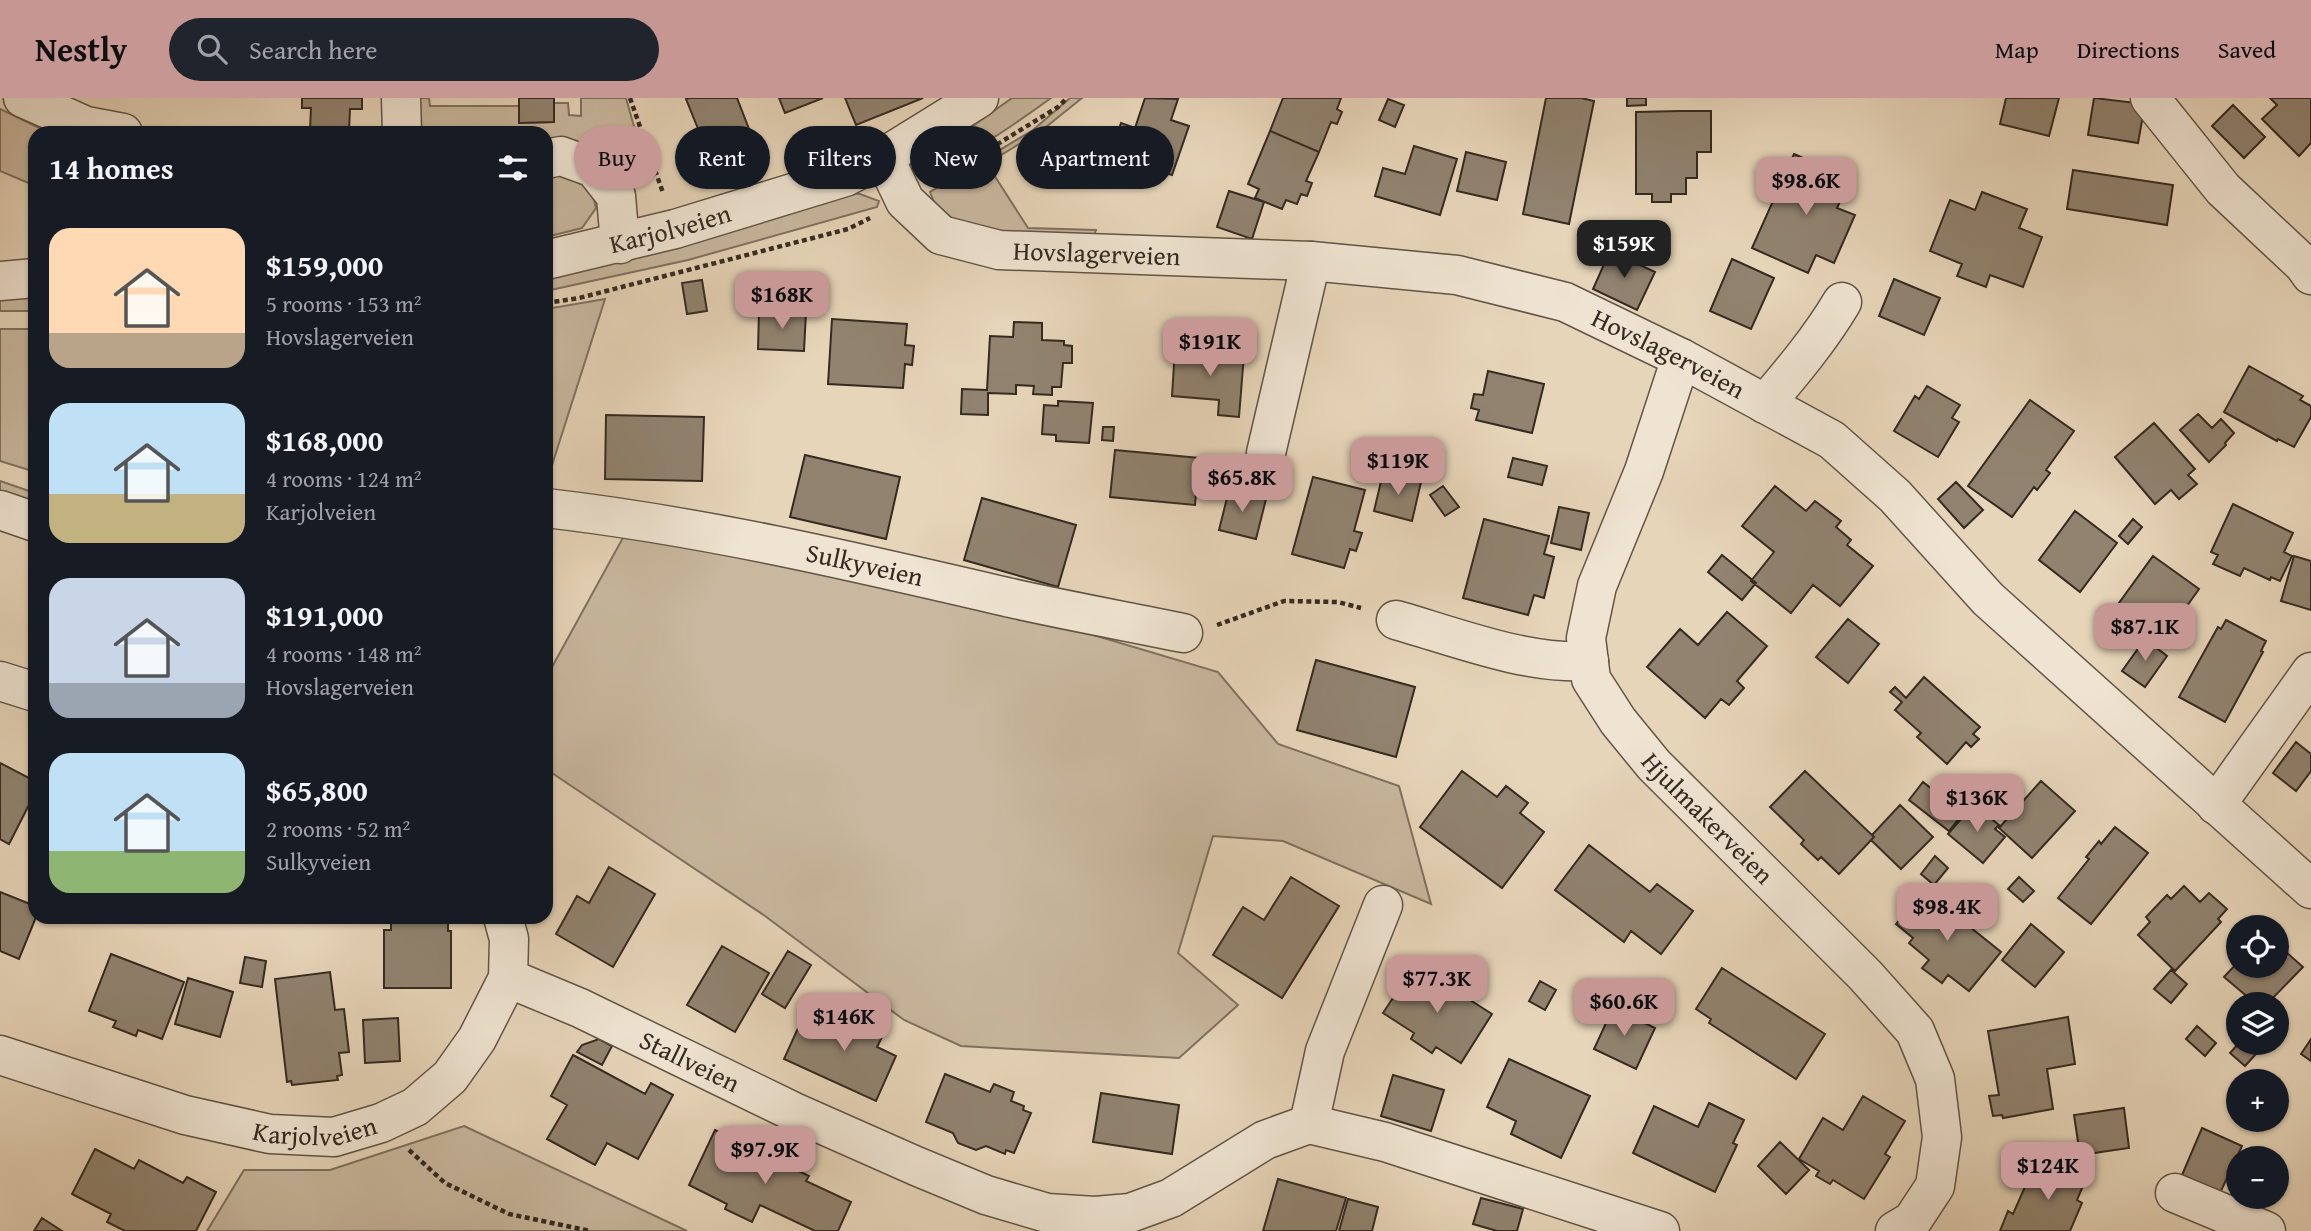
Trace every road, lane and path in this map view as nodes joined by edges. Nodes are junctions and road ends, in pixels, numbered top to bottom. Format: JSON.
{"nodes":[{"id":1,"x":23,"y":98,"type":"edge"},
{"id":2,"x":401,"y":98,"type":"edge"},
{"id":3,"x":630,"y":98,"type":"edge"},
{"id":4,"x":979,"y":98,"type":"edge"},
{"id":5,"x":2150,"y":98,"type":"edge"},
{"id":6,"x":86,"y":126,"type":"edge"},
{"id":7,"x":402,"y":126,"type":"edge"},
{"id":8,"x":896,"y":150,"type":"edge"},
{"id":9,"x":553,"y":158,"type":"edge"},
{"id":10,"x":896,"y":182,"type":"edge"},
{"id":11,"x":806,"y":189,"type":"edge"},
{"id":12,"x":675,"y":229,"type":"junction"},
{"id":13,"x":620,"y":244,"type":"junction"},
{"id":14,"x":553,"y":258,"type":"edge"},
{"id":15,"x":1311,"y":261,"type":"junction"},
{"id":16,"x":2311,"y":275,"type":"edge"},
{"id":17,"x":28,"y":279,"type":"edge"},
{"id":18,"x":0,"y":281,"type":"edge"},
{"id":19,"x":1842,"y":302,"type":"dead end"},
{"id":20,"x":1681,"y":358,"type":"junction"},
{"id":21,"x":1765,"y":404,"type":"junction"},
{"id":22,"x":1266,"y":453,"type":"dead end"},
{"id":23,"x":553,"y":509,"type":"edge"},
{"id":24,"x":0,"y":510,"type":"edge"},
{"id":25,"x":28,"y":520,"type":"edge"},
{"id":26,"x":1396,"y":620,"type":"joint"},
{"id":27,"x":1183,"y":633,"type":"joint"},
{"id":28,"x":1589,"y":661,"type":"junction"},
{"id":29,"x":2311,"y":672,"type":"edge"},
{"id":30,"x":0,"y":681,"type":"edge"},
{"id":31,"x":28,"y":690,"type":"edge"},
{"id":32,"x":2216,"y":805,"type":"junction"},
{"id":33,"x":2311,"y":889,"type":"edge"},
{"id":34,"x":1382,"y":905,"type":"dead end"},
{"id":35,"x":505,"y":924,"type":"edge"},
{"id":36,"x":508,"y":978,"type":"junction"},
{"id":37,"x":0,"y":1055,"type":"edge"},
{"id":38,"x":381,"y":1123,"type":"junction"},
{"id":39,"x":1309,"y":1124,"type":"junction"},
{"id":40,"x":2175,"y":1193,"type":"dead end"},
{"id":41,"x":590,"y":1231,"type":"edge"},
{"id":42,"x":1660,"y":1231,"type":"edge"},
{"id":43,"x":1895,"y":1231,"type":"edge"},
{"id":44,"x":2266,"y":1231,"type":"edge"}],
"edges":[{"from":1,"to":6,"type":"street"},
{"from":2,"to":7,"type":"street"},
{"from":3,"to":12,"type":"path"},
{"from":4,"to":8,"type":"street","name":"Karjolveien"},
{"from":5,"to":16,"type":"street"},
{"from":9,"to":13,"type":"street"},
{"from":10,"to":15,"type":"street","name":"Hovslagerveien"},
{"from":11,"to":12,"type":"street","name":"Karjolveien"},
{"from":12,"to":13,"type":"street","name":"Karjolveien"},
{"from":13,"to":14,"type":"street","name":"Karjolveien"},
{"from":15,"to":20,"type":"street","name":"Hovslagerveien"},
{"from":15,"to":22,"type":"street"},
{"from":17,"to":18,"type":"street"},
{"from":19,"to":21,"type":"street"},
{"from":20,"to":21,"type":"street","name":"Hovslagerveien"},
{"from":20,"to":28,"type":"street","name":"Hjulmakerveien"},
{"from":21,"to":32,"type":"street","name":"Hovslagerveien"},
{"from":23,"to":27,"type":"street","name":"Sulkyveien"},
{"from":24,"to":25,"type":"street"},
{"from":26,"to":27,"type":"path"},
{"from":26,"to":28,"type":"street"},
{"from":28,"to":43,"type":"street","name":"Hjulmakerveien"},
{"from":29,"to":32,"type":"street"},
{"from":30,"to":31,"type":"street"},
{"from":32,"to":33,"type":"street","name":"Hovslagerveien"},
{"from":34,"to":39,"type":"street"},
{"from":35,"to":36,"type":"street","name":"Karjolveien"},
{"from":36,"to":38,"type":"street","name":"Karjolveien"},
{"from":36,"to":39,"type":"street","name":"Stallveien"},
{"from":37,"to":38,"type":"street","name":"Karjolveien"},
{"from":38,"to":41,"type":"path"},
{"from":39,"to":42,"type":"street"},
{"from":40,"to":44,"type":"street"}]}
